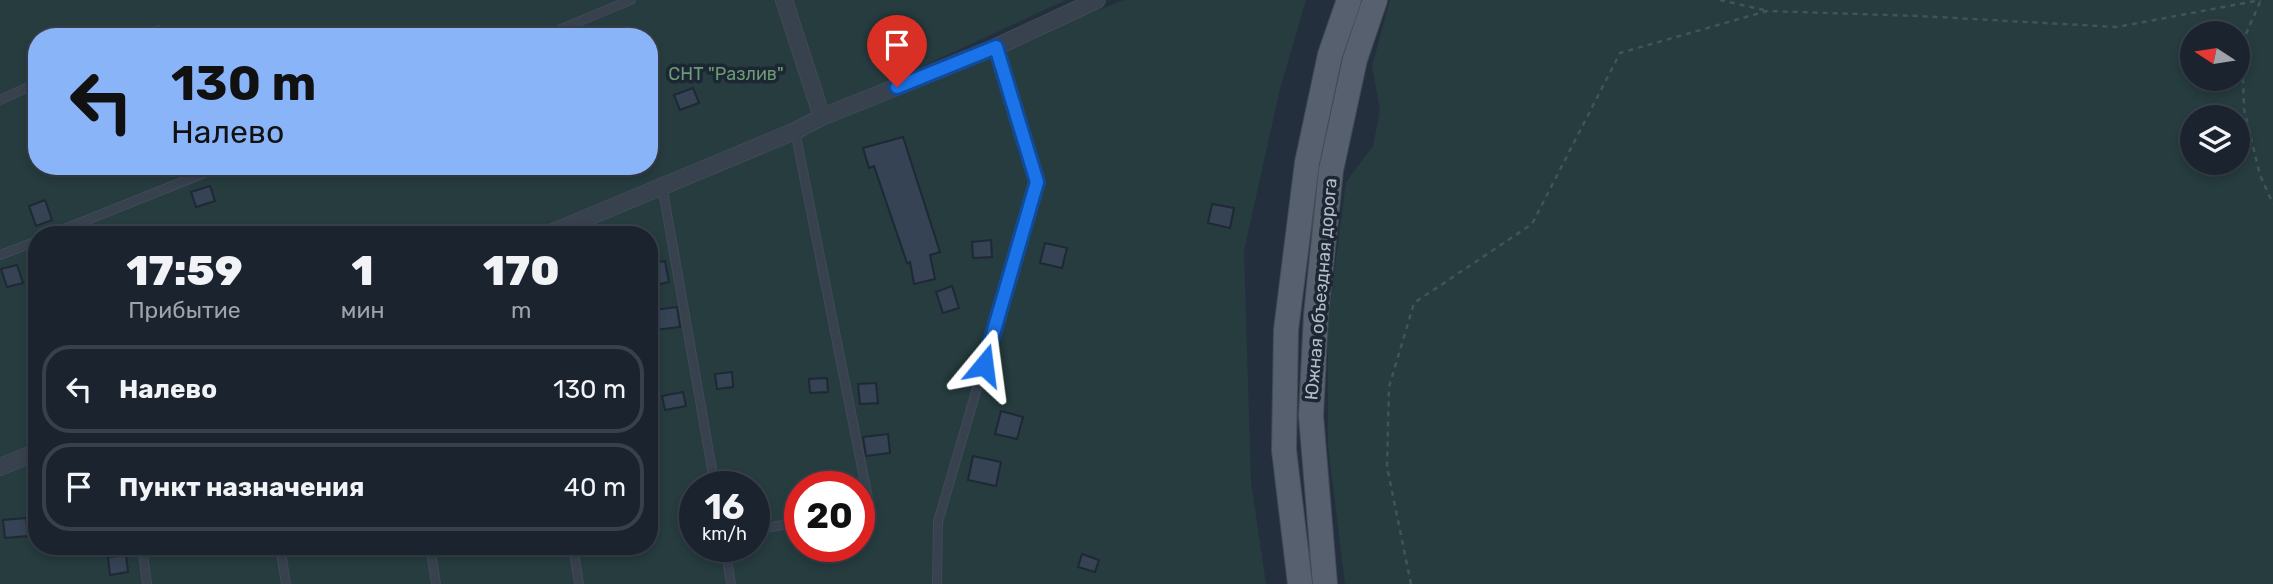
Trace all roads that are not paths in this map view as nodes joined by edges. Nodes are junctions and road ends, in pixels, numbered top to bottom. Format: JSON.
{"nodes":[{"id":1,"x":631,"y":0,"type":"edge"},
{"id":2,"x":784,"y":0,"type":"edge"},
{"id":3,"x":1097,"y":0,"type":"edge"},
{"id":4,"x":1349,"y":0,"type":"edge"},
{"id":5,"x":1375,"y":0,"type":"edge"},
{"id":6,"x":564,"y":28,"type":"edge"},
{"id":7,"x":996,"y":47,"type":"junction"},
{"id":8,"x":28,"y":87,"type":"edge"},
{"id":9,"x":0,"y":100,"type":"edge"},
{"id":10,"x":822,"y":117,"type":"junction"},
{"id":11,"x":795,"y":131,"type":"junction"},
{"id":12,"x":200,"y":175,"type":"edge"},
{"id":13,"x":662,"y":185,"type":"junction"},
{"id":14,"x":72,"y":226,"type":"edge"},
{"id":15,"x":567,"y":226,"type":"edge"},
{"id":16,"x":28,"y":245,"type":"edge"},
{"id":17,"x":0,"y":256,"type":"edge"},
{"id":18,"x":28,"y":456,"type":"edge"},
{"id":19,"x":0,"y":467,"type":"edge"},
{"id":20,"x":712,"y":471,"type":"edge"},
{"id":21,"x":863,"y":471,"type":"edge"},
{"id":22,"x":143,"y":555,"type":"edge"},
{"id":23,"x":281,"y":555,"type":"edge"},
{"id":24,"x":431,"y":555,"type":"edge"},
{"id":25,"x":574,"y":555,"type":"edge"},
{"id":26,"x":728,"y":562,"type":"edge"},
{"id":27,"x":147,"y":584,"type":"edge"},
{"id":28,"x":286,"y":584,"type":"edge"},
{"id":29,"x":436,"y":584,"type":"edge"},
{"id":30,"x":579,"y":584,"type":"edge"},
{"id":31,"x":731,"y":584,"type":"edge"},
{"id":32,"x":937,"y":584,"type":"edge"},
{"id":33,"x":1300,"y":584,"type":"edge"},
{"id":34,"x":1325,"y":584,"type":"edge"}],
"edges":[{"from":1,"to":6,"type":"lane"},
{"from":2,"to":10,"type":"street"},
{"from":3,"to":7,"type":"street"},
{"from":4,"to":33,"type":"main road","name":"Южная объездная дорога"},
{"from":5,"to":34,"type":"main road","name":"Южная объездная дорога"},
{"from":7,"to":10,"type":"street"},
{"from":7,"to":32,"type":"lane"},
{"from":8,"to":9,"type":"lane"},
{"from":10,"to":11,"type":"street"},
{"from":11,"to":13,"type":"street"},
{"from":11,"to":21,"type":"lane"},
{"from":12,"to":14,"type":"lane"},
{"from":13,"to":15,"type":"street"},
{"from":13,"to":20,"type":"lane"},
{"from":16,"to":17,"type":"lane"},
{"from":18,"to":19,"type":"street"},
{"from":22,"to":27,"type":"lane"},
{"from":23,"to":28,"type":"lane"},
{"from":24,"to":29,"type":"lane"},
{"from":25,"to":30,"type":"lane"},
{"from":26,"to":31,"type":"lane"}]}
